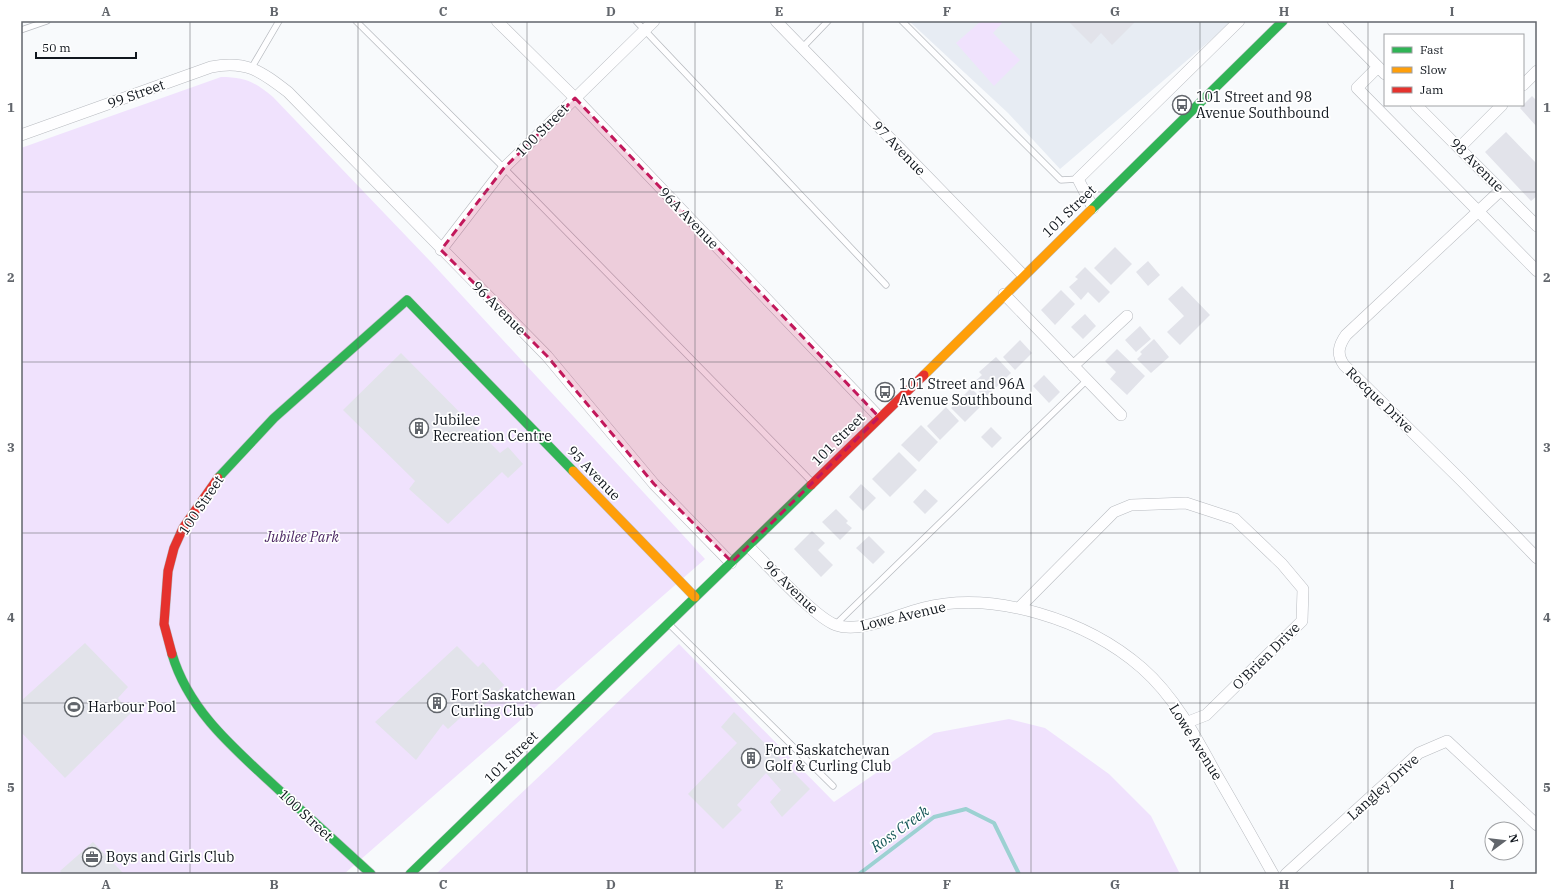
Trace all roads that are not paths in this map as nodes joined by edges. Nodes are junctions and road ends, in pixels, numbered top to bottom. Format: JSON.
{"nodes":[{"id":1,"x":47,"y":21,"type":"edge"},
{"id":2,"x":279,"y":21,"type":"edge"},
{"id":3,"x":356,"y":21,"type":"edge"},
{"id":4,"x":497,"y":21,"type":"edge"},
{"id":5,"x":636,"y":21,"type":"edge"},
{"id":6,"x":654,"y":21,"type":"edge"},
{"id":7,"x":776,"y":21,"type":"edge"},
{"id":8,"x":828,"y":21,"type":"edge"},
{"id":9,"x":902,"y":21,"type":"edge"},
{"id":10,"x":1239,"y":21,"type":"edge"},
{"id":11,"x":1283,"y":21,"type":"edge"},
{"id":12,"x":1333,"y":21,"type":"edge"},
{"id":13,"x":21,"y":30,"type":"edge"},
{"id":14,"x":644,"y":30,"type":"junction"},
{"id":15,"x":802,"y":48,"type":"junction"},
{"id":16,"x":252,"y":68,"type":"junction"},
{"id":17,"x":1381,"y":71,"type":"edge"},
{"id":18,"x":1537,"y":71,"type":"edge"},
{"id":19,"x":1524,"y":84,"type":"edge"},
{"id":20,"x":574,"y":98,"type":"junction"},
{"id":21,"x":1417,"y":106,"type":"edge"},
{"id":22,"x":1501,"y":106,"type":"edge"},
{"id":23,"x":21,"y":135,"type":"edge"},
{"id":24,"x":1459,"y":148,"type":"junction"},
{"id":25,"x":504,"y":168,"type":"junction"},
{"id":26,"x":1078,"y":179,"type":"junction"},
{"id":27,"x":1501,"y":190,"type":"junction"},
{"id":28,"x":1093,"y":208,"type":"junction"},
{"id":29,"x":1478,"y":211,"type":"junction"},
{"id":30,"x":1537,"y":226,"type":"edge"},
{"id":31,"x":441,"y":250,"type":"junction"},
{"id":32,"x":1537,"y":271,"type":"edge"},
{"id":33,"x":1023,"y":275,"type":"junction"},
{"id":34,"x":886,"y":285,"type":"dead end"},
{"id":35,"x":1004,"y":294,"type":"junction"},
{"id":36,"x":407,"y":300,"type":"joint"},
{"id":37,"x":1127,"y":316,"type":"dead end"},
{"id":38,"x":1073,"y":366,"type":"junction"},
{"id":39,"x":1087,"y":380,"type":"junction"},
{"id":40,"x":1121,"y":415,"type":"dead end"},
{"id":41,"x":879,"y":417,"type":"junction"},
{"id":42,"x":813,"y":484,"type":"junction"},
{"id":43,"x":749,"y":547,"type":"junction"},
{"id":44,"x":1537,"y":558,"type":"edge"},
{"id":45,"x":731,"y":563,"type":"junction"},
{"id":46,"x":695,"y":597,"type":"junction"},
{"id":47,"x":1019,"y":608,"type":"junction"},
{"id":48,"x":668,"y":623,"type":"junction"},
{"id":49,"x":835,"y":625,"type":"junction"},
{"id":50,"x":1188,"y":722,"type":"junction"},
{"id":51,"x":833,"y":786,"type":"dead end"},
{"id":52,"x":1537,"y":825,"type":"edge"},
{"id":53,"x":371,"y":874,"type":"edge"},
{"id":54,"x":410,"y":874,"type":"edge"},
{"id":55,"x":1273,"y":874,"type":"edge"},
{"id":56,"x":1286,"y":874,"type":"edge"}],
"edges":[{"from":1,"to":13,"type":"lane"},
{"from":2,"to":16,"type":"lane"},
{"from":3,"to":25,"type":"lane"},
{"from":4,"to":20,"type":"street","name":"96A Avenue"},
{"from":5,"to":14,"type":"lane"},
{"from":6,"to":14,"type":"street","name":"100 Street"},
{"from":7,"to":15,"type":"street","name":"97 Avenue"},
{"from":8,"to":15,"type":"lane"},
{"from":9,"to":26,"type":"lane"},
{"from":10,"to":26,"type":"street"},
{"from":11,"to":28,"type":"street","name":"101 Street"},
{"from":12,"to":17,"type":"street"},
{"from":14,"to":20,"type":"street","name":"100 Street"},
{"from":14,"to":34,"type":"lane"},
{"from":15,"to":33,"type":"street","name":"97 Avenue"},
{"from":16,"to":23,"type":"street","name":"99 Street"},
{"from":16,"to":31,"type":"street","name":"96 Avenue"},
{"from":17,"to":29,"type":"street"},
{"from":18,"to":19,"type":"street"},
{"from":20,"to":25,"type":"street","name":"100 Street"},
{"from":20,"to":41,"type":"street","name":"96A Avenue"},
{"from":21,"to":24,"type":"street","name":"98 Avenue"},
{"from":22,"to":24,"type":"street"},
{"from":24,"to":27,"type":"street","name":"98 Avenue"},
{"from":25,"to":31,"type":"street","name":"100 Street"},
{"from":25,"to":42,"type":"lane"},
{"from":26,"to":28,"type":"street"},
{"from":27,"to":29,"type":"street","name":"Rocque Drive"},
{"from":27,"to":30,"type":"street","name":"98 Avenue"},
{"from":28,"to":33,"type":"street","name":"101 Street"},
{"from":29,"to":32,"type":"street"},
{"from":29,"to":44,"type":"street","name":"Rocque Drive"},
{"from":31,"to":45,"type":"street","name":"96 Avenue"},
{"from":33,"to":35,"type":"street","name":"101 Street"},
{"from":35,"to":38,"type":"street"},
{"from":35,"to":41,"type":"street","name":"101 Street"},
{"from":36,"to":46,"type":"street","name":"95 Avenue"},
{"from":36,"to":53,"type":"street","name":"100 Street"},
{"from":37,"to":38,"type":"street"},
{"from":38,"to":39,"type":"street"},
{"from":39,"to":40,"type":"street"},
{"from":39,"to":49,"type":"lane"},
{"from":41,"to":42,"type":"street","name":"101 Street"},
{"from":42,"to":43,"type":"street","name":"101 Street"},
{"from":43,"to":45,"type":"street","name":"101 Street"},
{"from":43,"to":49,"type":"street","name":"96 Avenue"},
{"from":45,"to":46,"type":"street","name":"101 Street"},
{"from":46,"to":48,"type":"street","name":"101 Street"},
{"from":47,"to":49,"type":"street","name":"Lowe Avenue"},
{"from":47,"to":50,"type":"street","name":"Lowe Avenue"},
{"from":47,"to":50,"type":"street","name":"O'Brien Drive"},
{"from":48,"to":51,"type":"lane"},
{"from":48,"to":54,"type":"street","name":"101 Street"},
{"from":50,"to":55,"type":"street","name":"Lowe Avenue"},
{"from":52,"to":56,"type":"street","name":"Langley Drive"}]}
